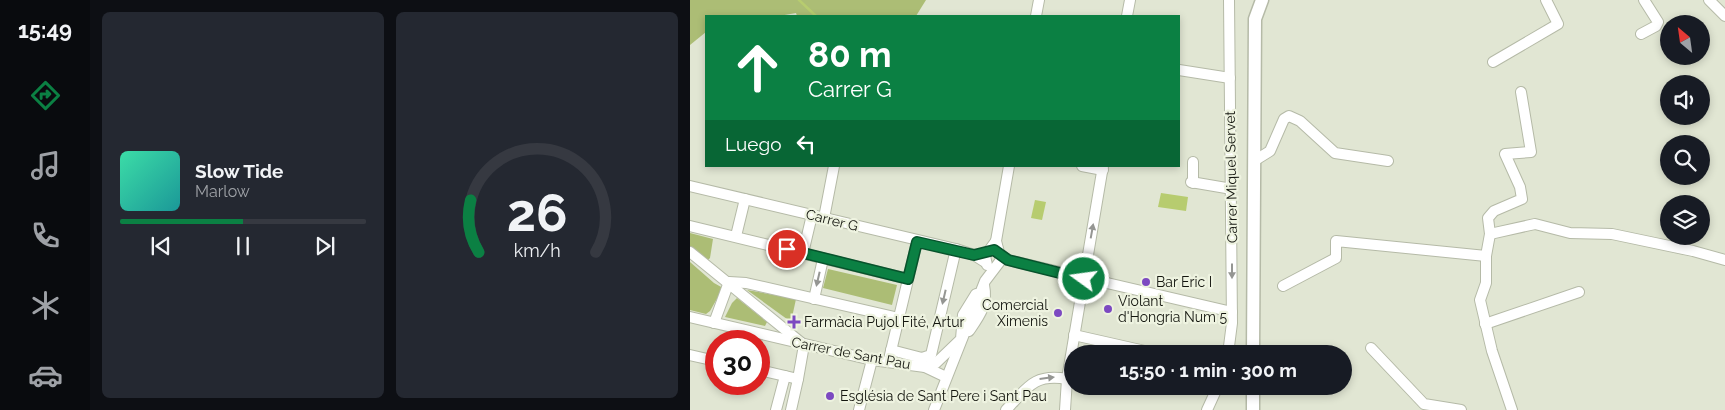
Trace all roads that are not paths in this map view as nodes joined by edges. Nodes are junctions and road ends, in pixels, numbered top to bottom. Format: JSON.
{"nodes":[{"id":1,"x":1130,"y":0,"type":"edge"},
{"id":2,"x":1229,"y":0,"type":"edge"},
{"id":3,"x":1262,"y":0,"type":"edge"},
{"id":4,"x":1546,"y":0,"type":"edge"},
{"id":5,"x":1644,"y":0,"type":"edge"},
{"id":6,"x":1039,"y":1,"type":"edge"},
{"id":7,"x":1712,"y":1,"type":"edge"},
{"id":8,"x":1036,"y":15,"type":"edge"},
{"id":9,"x":1127,"y":15,"type":"edge"},
{"id":10,"x":1725,"y":16,"type":"edge"},
{"id":11,"x":1641,"y":34,"type":"dead end"},
{"id":12,"x":1493,"y":62,"type":"dead end"},
{"id":13,"x":1180,"y":70,"type":"edge"},
{"id":14,"x":1230,"y":78,"type":"junction"},
{"id":15,"x":1520,"y":92,"type":"dead end"},
{"id":16,"x":1254,"y":161,"type":"junction"},
{"id":17,"x":1388,"y":161,"type":"dead end"},
{"id":18,"x":1193,"y":162,"type":"dead end"},
{"id":19,"x":834,"y":167,"type":"edge"},
{"id":20,"x":1009,"y":167,"type":"edge"},
{"id":21,"x":1103,"y":168,"type":"edge"},
{"id":22,"x":690,"y":186,"type":"edge"},
{"id":23,"x":1232,"y":189,"type":"junction"},
{"id":24,"x":745,"y":199,"type":"junction"},
{"id":25,"x":812,"y":215,"type":"junction"},
{"id":26,"x":824,"y":218,"type":"junction"},
{"id":27,"x":690,"y":226,"type":"edge"},
{"id":28,"x":1490,"y":234,"type":"junction"},
{"id":29,"x":736,"y":236,"type":"junction"},
{"id":30,"x":917,"y":242,"type":"junction"},
{"id":31,"x":956,"y":249,"type":"junction"},
{"id":32,"x":690,"y":252,"type":"edge"},
{"id":33,"x":804,"y":253,"type":"junction"},
{"id":34,"x":1486,"y":256,"type":"junction"},
{"id":35,"x":994,"y":258,"type":"junction"},
{"id":36,"x":823,"y":259,"type":"junction"},
{"id":37,"x":1725,"y":260,"type":"edge"},
{"id":38,"x":908,"y":279,"type":"junction"},
{"id":39,"x":1084,"y":279,"type":"junction"},
{"id":40,"x":729,"y":282,"type":"junction"},
{"id":41,"x":1283,"y":286,"type":"dead end"},
{"id":42,"x":1579,"y":292,"type":"dead end"},
{"id":43,"x":814,"y":299,"type":"junction"},
{"id":44,"x":1232,"y":312,"type":"junction"},
{"id":45,"x":690,"y":317,"type":"edge"},
{"id":46,"x":899,"y":318,"type":"junction"},
{"id":47,"x":714,"y":323,"type":"junction"},
{"id":48,"x":1485,"y":324,"type":"junction"},
{"id":49,"x":1074,"y":335,"type":"junction"},
{"id":50,"x":960,"y":342,"type":"junction"},
{"id":51,"x":804,"y":344,"type":"junction"},
{"id":52,"x":1072,"y":345,"type":"edge"},
{"id":53,"x":1118,"y":345,"type":"edge"},
{"id":54,"x":1229,"y":345,"type":"edge"},
{"id":55,"x":1253,"y":345,"type":"edge"},
{"id":56,"x":1371,"y":348,"type":"dead end"},
{"id":57,"x":690,"y":355,"type":"edge"},
{"id":58,"x":890,"y":356,"type":"junction"},
{"id":59,"x":705,"y":358,"type":"edge"},
{"id":60,"x":872,"y":360,"type":"junction"},
{"id":61,"x":936,"y":363,"type":"junction"},
{"id":62,"x":925,"y":367,"type":"junction"},
{"id":63,"x":770,"y":373,"type":"edge"},
{"id":64,"x":785,"y":376,"type":"junction"},
{"id":65,"x":946,"y":377,"type":"junction"},
{"id":66,"x":798,"y":379,"type":"junction"},
{"id":67,"x":1064,"y":379,"type":"edge"},
{"id":68,"x":940,"y":394,"type":"junction"},
{"id":69,"x":1065,"y":395,"type":"edge"},
{"id":70,"x":1214,"y":395,"type":"edge"},
{"id":71,"x":1253,"y":395,"type":"edge"},
{"id":72,"x":776,"y":410,"type":"edge"},
{"id":73,"x":791,"y":410,"type":"edge"},
{"id":74,"x":859,"y":410,"type":"edge"},
{"id":75,"x":934,"y":410,"type":"edge"},
{"id":76,"x":1006,"y":410,"type":"edge"},
{"id":77,"x":1064,"y":410,"type":"edge"},
{"id":78,"x":1207,"y":410,"type":"edge"},
{"id":79,"x":1253,"y":410,"type":"edge"},
{"id":80,"x":1462,"y":410,"type":"edge"},
{"id":81,"x":1512,"y":410,"type":"edge"}],
"edges":[{"from":1,"to":9,"type":"street"},
{"from":2,"to":14,"type":"street","name":"Carrer Miquel Servet"},
{"from":3,"to":16,"type":"main road"},
{"from":4,"to":12,"type":"street"},
{"from":5,"to":11,"type":"street"},
{"from":6,"to":8,"type":"street"},
{"from":7,"to":10,"type":"street"},
{"from":13,"to":14,"type":"street"},
{"from":14,"to":23,"type":"street","name":"Carrer Miquel Servet"},
{"from":15,"to":28,"type":"street"},
{"from":16,"to":17,"type":"street"},
{"from":16,"to":55,"type":"main road"},
{"from":18,"to":23,"type":"street"},
{"from":19,"to":26,"type":"street"},
{"from":20,"to":35,"type":"street"},
{"from":39,"to":21,"type":"street","one_way":true},
{"from":22,"to":24,"type":"street","name":"Carrer G"},
{"from":23,"to":44,"type":"street","name":"Carrer Miquel Servet","one_way":true},
{"from":24,"to":25,"type":"street","name":"Carrer G"},
{"from":24,"to":29,"type":"street"},
{"from":25,"to":26,"type":"street","name":"Carrer G"},
{"from":25,"to":33,"type":"street"},
{"from":26,"to":30,"type":"street","name":"Carrer G"},
{"from":27,"to":29,"type":"street"},
{"from":28,"to":34,"type":"street"},
{"from":28,"to":37,"type":"street"},
{"from":29,"to":33,"type":"street"},
{"from":30,"to":31,"type":"street","name":"Carrer G"},
{"from":30,"to":38,"type":"street"},
{"from":31,"to":35,"type":"street","name":"Carrer G"},
{"from":31,"to":58,"type":"street","one_way":true},
{"from":32,"to":40,"type":"street"},
{"from":33,"to":36,"type":"street"},
{"from":34,"to":41,"type":"street"},
{"from":34,"to":48,"type":"street"},
{"from":35,"to":39,"type":"street"},
{"from":35,"to":50,"type":"street"},
{"from":36,"to":38,"type":"street"},
{"from":36,"to":43,"type":"street","one_way":true},
{"from":38,"to":46,"type":"street"},
{"from":39,"to":44,"type":"street"},
{"from":39,"to":49,"type":"street"},
{"from":40,"to":43,"type":"street"},
{"from":40,"to":47,"type":"street"},
{"from":40,"to":51,"type":"street"},
{"from":42,"to":48,"type":"street"},
{"from":43,"to":46,"type":"street"},
{"from":44,"to":54,"type":"street","name":"Carrer Miquel Servet"},
{"from":45,"to":47,"type":"street","name":"Carrer de Sant Pau"},
{"from":46,"to":58,"type":"street"},
{"from":47,"to":51,"type":"street","name":"Carrer de Sant Pau"},
{"from":48,"to":81,"type":"street"},
{"from":49,"to":52,"type":"street"},
{"from":49,"to":53,"type":"street"},
{"from":50,"to":61,"type":"street"},
{"from":50,"to":65,"type":"street"},
{"from":51,"to":60,"type":"street","name":"Carrer de Sant Pau"},
{"from":51,"to":66,"type":"street"},
{"from":56,"to":80,"type":"street"},
{"from":57,"to":59,"type":"street"},
{"from":58,"to":60,"type":"street","name":"Carrer de Sant Pau"},
{"from":58,"to":62,"type":"street","name":"Carrer de Sant Pau"},
{"from":60,"to":74,"type":"street"},
{"from":61,"to":62,"type":"street"},
{"from":61,"to":65,"type":"street"},
{"from":62,"to":65,"type":"street","name":"Carrer de Sant Pau"},
{"from":62,"to":68,"type":"street","name":"Carrer de Sant Pau"},
{"from":63,"to":64,"type":"street"},
{"from":64,"to":66,"type":"street"},
{"from":64,"to":72,"type":"street"},
{"from":65,"to":68,"type":"street"},
{"from":66,"to":73,"type":"street"},
{"from":76,"to":67,"type":"street","one_way":true},
{"from":68,"to":75,"type":"street"},
{"from":69,"to":77,"type":"street"},
{"from":70,"to":78,"type":"street"},
{"from":71,"to":79,"type":"main road"}]}
